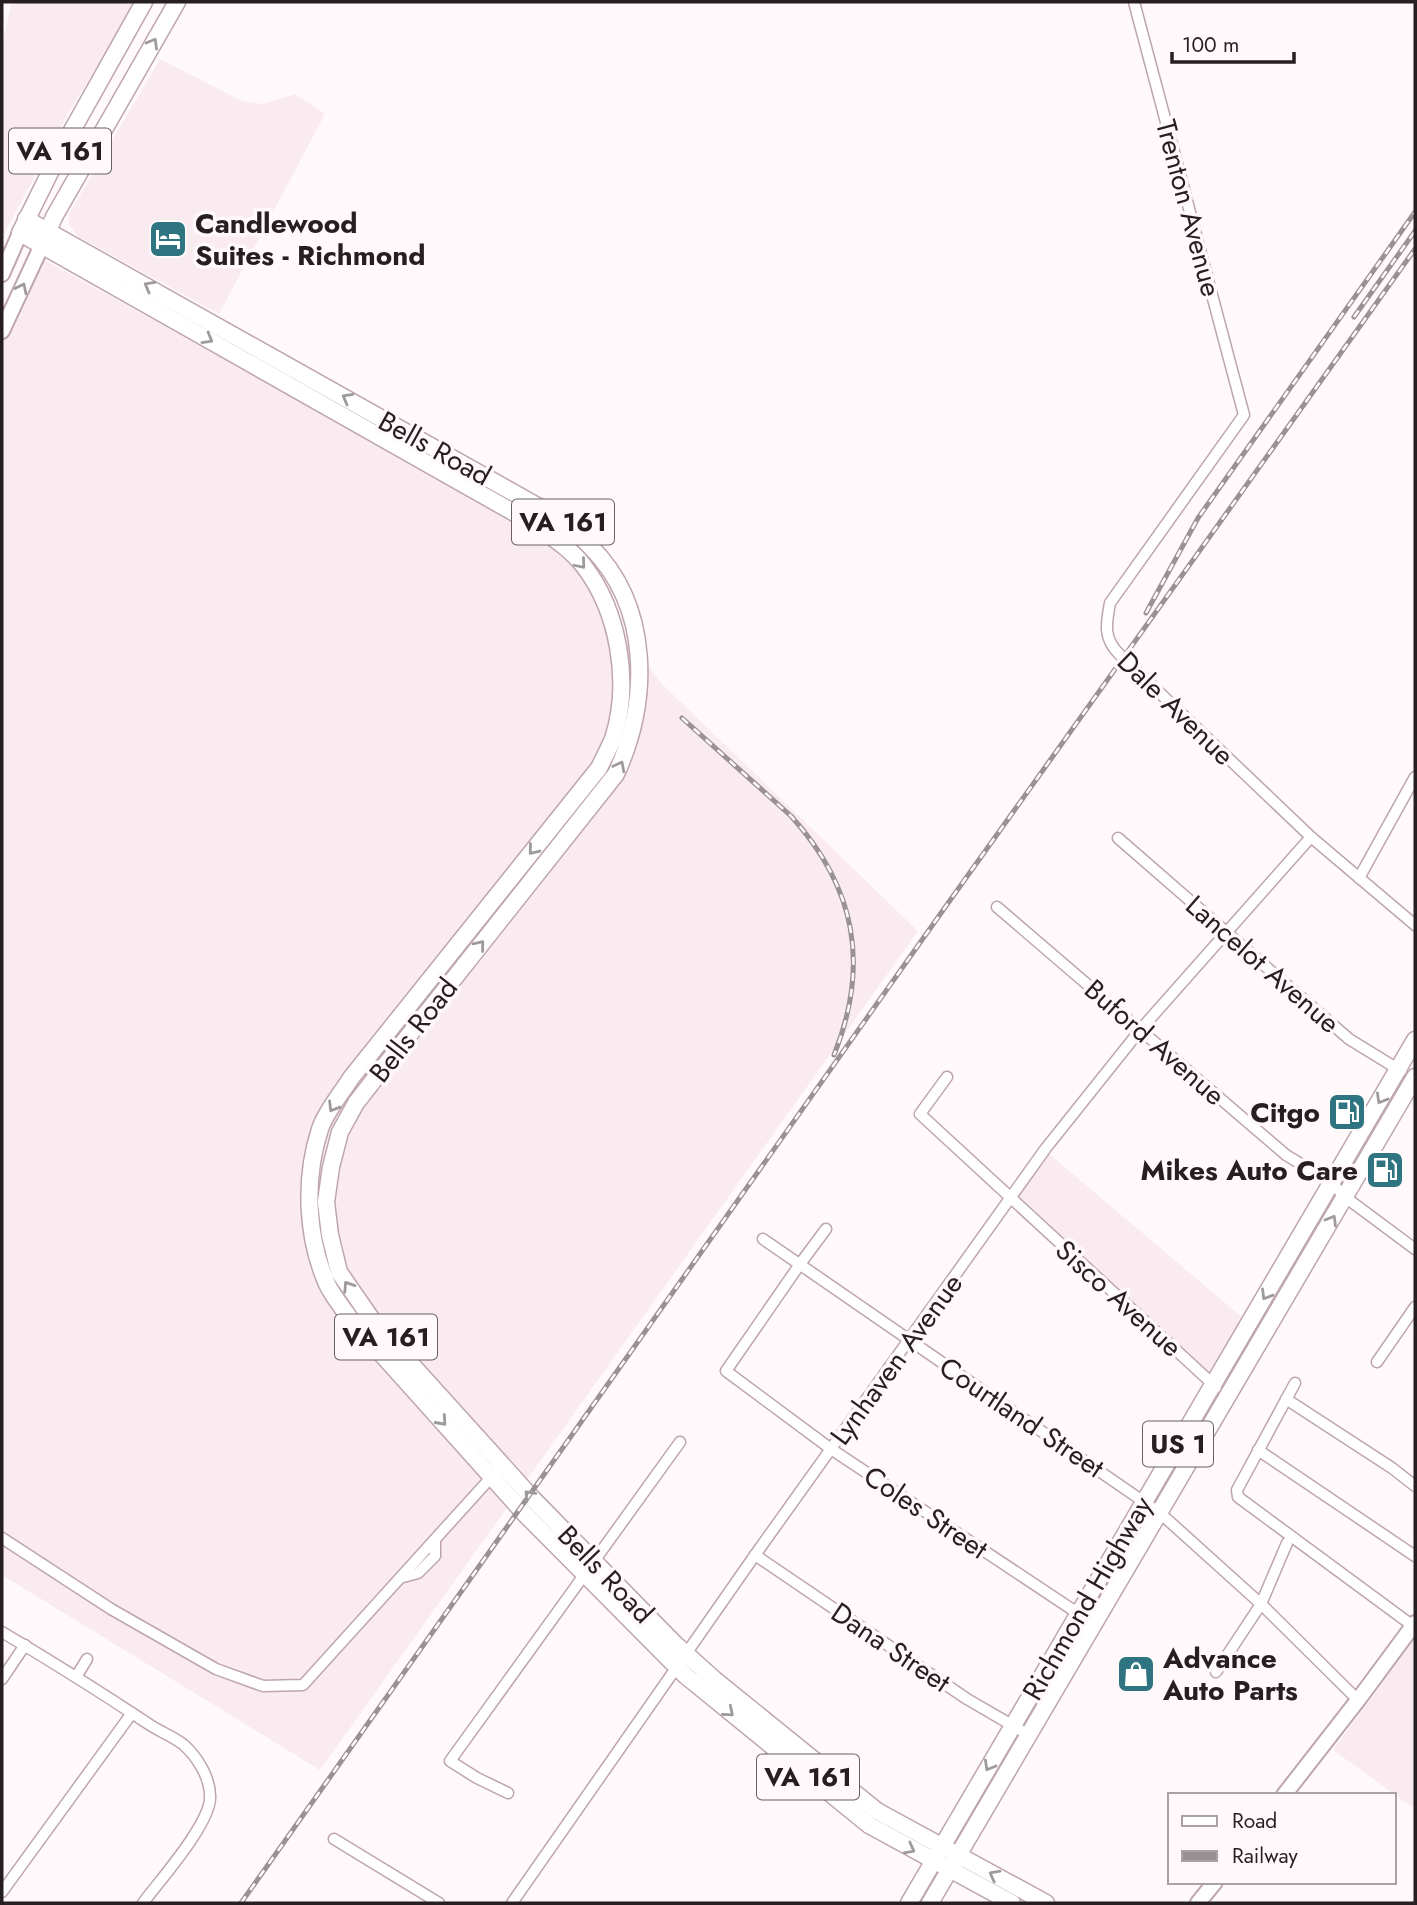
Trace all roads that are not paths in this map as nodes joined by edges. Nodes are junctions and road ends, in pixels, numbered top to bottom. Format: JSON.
{"nodes":[{"id":1,"x":144,"y":2,"type":"edge"},
{"id":2,"x":177,"y":2,"type":"edge"},
{"id":3,"x":1134,"y":2,"type":"edge"},
{"id":4,"x":23,"y":226,"type":"junction"},
{"id":5,"x":45,"y":237,"type":"junction"},
{"id":6,"x":2,"y":274,"type":"edge"},
{"id":7,"x":2,"y":331,"type":"edge"},
{"id":8,"x":256,"y":356,"type":"junction"},
{"id":9,"x":1244,"y":415,"type":"joint"},
{"id":10,"x":474,"y":470,"type":"junction"},
{"id":11,"x":466,"y":485,"type":"junction"},
{"id":12,"x":1415,"y":777,"type":"edge"},
{"id":13,"x":554,"y":824,"type":"junction"},
{"id":14,"x":568,"y":835,"type":"junction"},
{"id":15,"x":1311,"y":837,"type":"junction"},
{"id":16,"x":1118,"y":838,"type":"dead end"},
{"id":17,"x":1359,"y":878,"type":"junction"},
{"id":18,"x":997,"y":907,"type":"dead end"},
{"id":19,"x":1415,"y":925,"type":"edge"},
{"id":20,"x":1227,"y":933,"type":"junction"},
{"id":21,"x":409,"y":1006,"type":"junction"},
{"id":22,"x":422,"y":1017,"type":"junction"},
{"id":23,"x":1141,"y":1029,"type":"junction"},
{"id":24,"x":1415,"y":1040,"type":"edge"},
{"id":25,"x":1398,"y":1069,"type":"junction"},
{"id":26,"x":947,"y":1077,"type":"dead end"},
{"id":27,"x":1415,"y":1078,"type":"edge"},
{"id":28,"x":1332,"y":1183,"type":"junction"},
{"id":29,"x":1345,"y":1197,"type":"junction"},
{"id":30,"x":1010,"y":1199,"type":"junction"},
{"id":31,"x":826,"y":1229,"type":"dead end"},
{"id":32,"x":763,"y":1239,"type":"dead end"},
{"id":33,"x":1415,"y":1249,"type":"edge"},
{"id":34,"x":800,"y":1264,"type":"junction"},
{"id":35,"x":1415,"y":1307,"type":"edge"},
{"id":36,"x":909,"y":1340,"type":"junction"},
{"id":37,"x":1377,"y":1362,"type":"dead end"},
{"id":38,"x":402,"y":1366,"type":"junction"},
{"id":39,"x":1295,"y":1383,"type":"dead end"},
{"id":40,"x":1213,"y":1384,"type":"junction"},
{"id":41,"x":1227,"y":1398,"type":"junction"},
{"id":42,"x":1286,"y":1399,"type":"junction"},
{"id":43,"x":680,"y":1442,"type":"dead end"},
{"id":44,"x":831,"y":1449,"type":"junction"},
{"id":45,"x":1258,"y":1450,"type":"junction"},
{"id":46,"x":497,"y":1471,"type":"junction"},
{"id":47,"x":1415,"y":1486,"type":"edge"},
{"id":48,"x":1144,"y":1501,"type":"junction"},
{"id":49,"x":1160,"y":1513,"type":"junction"},
{"id":50,"x":2,"y":1538,"type":"edge"},
{"id":51,"x":1287,"y":1543,"type":"dead end"},
{"id":52,"x":755,"y":1555,"type":"junction"},
{"id":53,"x":1415,"y":1556,"type":"edge"},
{"id":54,"x":589,"y":1568,"type":"junction"},
{"id":55,"x":1261,"y":1604,"type":"junction"},
{"id":56,"x":1079,"y":1614,"type":"junction"},
{"id":57,"x":1094,"y":1624,"type":"junction"},
{"id":58,"x":1414,"y":1624,"type":"edge"},
{"id":59,"x":2,"y":1632,"type":"edge"},
{"id":60,"x":25,"y":1646,"type":"junction"},
{"id":61,"x":87,"y":1659,"type":"dead end"},
{"id":62,"x":681,"y":1661,"type":"junction"},
{"id":63,"x":1216,"y":1672,"type":"dead end"},
{"id":64,"x":76,"y":1677,"type":"junction"},
{"id":65,"x":2,"y":1679,"type":"edge"},
{"id":66,"x":1358,"y":1700,"type":"junction"},
{"id":67,"x":129,"y":1711,"type":"junction"},
{"id":68,"x":1012,"y":1726,"type":"junction"},
{"id":69,"x":1029,"y":1735,"type":"junction"},
{"id":70,"x":508,"y":1793,"type":"dead end"},
{"id":71,"x":1286,"y":1793,"type":"edge"},
{"id":72,"x":334,"y":1839,"type":"dead end"},
{"id":73,"x":938,"y":1854,"type":"junction"},
{"id":74,"x":954,"y":1863,"type":"junction"},
{"id":75,"x":1212,"y":1884,"type":"edge"},
{"id":76,"x":2,"y":1892,"type":"edge"},
{"id":77,"x":143,"y":1903,"type":"edge"},
{"id":78,"x":439,"y":1903,"type":"edge"},
{"id":79,"x":512,"y":1903,"type":"edge"},
{"id":80,"x":909,"y":1903,"type":"edge"},
{"id":81,"x":930,"y":1903,"type":"edge"},
{"id":82,"x":1012,"y":1903,"type":"edge"},
{"id":83,"x":1046,"y":1903,"type":"edge"},
{"id":84,"x":1198,"y":1903,"type":"edge"}],
"edges":[{"from":1,"to":4,"type":"main road","number":"VA 161"},
{"from":5,"to":2,"type":"main road","number":"VA 161","one_way":true},
{"from":3,"to":9,"type":"street","name":"Trenton Avenue"},
{"from":4,"to":5,"type":"main road","name":"Bells Road","number":"VA 161"},
{"from":4,"to":6,"type":"street"},
{"from":7,"to":5,"type":"street","one_way":true},
{"from":5,"to":8,"type":"main road","name":"Bells Road","number":"VA 161"},
{"from":10,"to":8,"type":"main road","name":"Bells Road","number":"VA 161","one_way":true},
{"from":8,"to":11,"type":"main road","name":"Bells Road","number":"VA 161"},
{"from":9,"to":15,"type":"street","name":"Dale Avenue"},
{"from":10,"to":11,"type":"main road"},
{"from":14,"to":10,"type":"main road","name":"Bells Road","number":"VA 161","one_way":true},
{"from":11,"to":13,"type":"main road","name":"Bells Road","number":"VA 161","one_way":true},
{"from":12,"to":17,"type":"street"},
{"from":13,"to":14,"type":"main road"},
{"from":13,"to":21,"type":"main road","name":"Bells Road","number":"VA 161","one_way":true},
{"from":22,"to":14,"type":"main road","name":"Bells Road","number":"VA 161","one_way":true},
{"from":15,"to":17,"type":"street","name":"Dale Avenue"},
{"from":15,"to":20,"type":"street","name":"Lynhaven Avenue"},
{"from":16,"to":20,"type":"street","name":"Lancelot Avenue"},
{"from":17,"to":19,"type":"street","name":"Dale Avenue"},
{"from":18,"to":23,"type":"street","name":"Buford Avenue"},
{"from":20,"to":23,"type":"street","name":"Lynhaven Avenue"},
{"from":20,"to":25,"type":"street","name":"Lancelot Avenue"},
{"from":21,"to":22,"type":"main road"},
{"from":21,"to":38,"type":"main road","name":"Bells Road","number":"VA 161","one_way":true},
{"from":38,"to":22,"type":"main road","name":"Bells Road","number":"VA 161","one_way":true},
{"from":23,"to":28,"type":"street","name":"Buford Avenue"},
{"from":23,"to":30,"type":"street","name":"Lynhaven Avenue"},
{"from":24,"to":25,"type":"main road","name":"Richmond Highway","number":"US 1"},
{"from":25,"to":27,"type":"street","name":"Lancelot Avenue"},
{"from":25,"to":28,"type":"main road","name":"Richmond Highway","number":"US 1","one_way":true},
{"from":26,"to":30,"type":"street","name":"Sisco Avenue"},
{"from":27,"to":29,"type":"main road","name":"Richmond Highway","number":"US 1"},
{"from":28,"to":29,"type":"street","name":"Buford Avenue"},
{"from":28,"to":40,"type":"main road","name":"Richmond Highway","number":"US 1","one_way":true},
{"from":29,"to":33,"type":"street","name":"Buford Avenue"},
{"from":41,"to":29,"type":"main road","name":"Richmond Highway","number":"US 1","one_way":true},
{"from":30,"to":36,"type":"street","name":"Lynhaven Avenue"},
{"from":30,"to":40,"type":"street","name":"Sisco Avenue"},
{"from":31,"to":34,"type":"street"},
{"from":32,"to":34,"type":"street","name":"Courtland Street"},
{"from":34,"to":36,"type":"street","name":"Courtland Street"},
{"from":34,"to":44,"type":"street","name":"Coles Street"},
{"from":35,"to":37,"type":"street"},
{"from":36,"to":44,"type":"street","name":"Lynhaven Avenue"},
{"from":36,"to":48,"type":"street","name":"Courtland Street"},
{"from":38,"to":46,"type":"main road","name":"Bells Road","number":"VA 161"},
{"from":39,"to":42,"type":"street"},
{"from":40,"to":41,"type":"street","name":"Sisco Avenue"},
{"from":40,"to":48,"type":"main road","name":"Richmond Highway","number":"US 1"},
{"from":41,"to":49,"type":"main road","name":"Richmond Highway","number":"US 1"},
{"from":42,"to":45,"type":"street"},
{"from":42,"to":47,"type":"street"},
{"from":43,"to":54,"type":"street"},
{"from":44,"to":52,"type":"street","name":"Lynhaven Avenue"},
{"from":44,"to":56,"type":"street","name":"Coles Street"},
{"from":45,"to":53,"type":"street"},
{"from":45,"to":58,"type":"street"},
{"from":46,"to":50,"type":"street"},
{"from":46,"to":54,"type":"main road","name":"Bells Road","number":"VA 161"},
{"from":48,"to":49,"type":"street","name":"Courtland Street"},
{"from":48,"to":56,"type":"main road","name":"Richmond Highway","number":"US 1"},
{"from":49,"to":55,"type":"street","name":"Courtland Street"},
{"from":49,"to":57,"type":"main road","name":"Richmond Highway","number":"US 1"},
{"from":51,"to":55,"type":"street"},
{"from":52,"to":62,"type":"street","name":"Lynhaven Avenue"},
{"from":52,"to":68,"type":"street","name":"Dana Street"},
{"from":54,"to":62,"type":"main road","name":"Bells Road","number":"VA 161"},
{"from":54,"to":70,"type":"street"},
{"from":55,"to":63,"type":"street"},
{"from":55,"to":66,"type":"street","name":"Courtland Street"},
{"from":56,"to":57,"type":"street","name":"Coles Street"},
{"from":56,"to":68,"type":"main road","name":"Richmond Highway","number":"US 1"},
{"from":57,"to":69,"type":"main road","name":"Richmond Highway","number":"US 1"},
{"from":58,"to":66,"type":"street"},
{"from":59,"to":60,"type":"street"},
{"from":60,"to":64,"type":"street"},
{"from":60,"to":65,"type":"street"},
{"from":61,"to":64,"type":"street"},
{"from":62,"to":73,"type":"main road","name":"Bells Road","number":"VA 161"},
{"from":62,"to":79,"type":"street","name":"Lynhaven Avenue"},
{"from":64,"to":67,"type":"street"},
{"from":66,"to":71,"type":"street"},
{"from":67,"to":76,"type":"street"},
{"from":67,"to":77,"type":"street"},
{"from":68,"to":69,"type":"street","name":"Dana Street"},
{"from":68,"to":73,"type":"main road","name":"Richmond Highway","number":"US 1","one_way":true},
{"from":69,"to":74,"type":"main road","name":"Richmond Highway","number":"US 1"},
{"from":72,"to":78,"type":"street"},
{"from":73,"to":74,"type":"main road","name":"Bells Road","number":"VA 161"},
{"from":73,"to":80,"type":"main road","name":"Richmond Highway","number":"US 1"},
{"from":74,"to":81,"type":"main road","name":"Richmond Highway","number":"US 1"},
{"from":74,"to":82,"type":"main road","name":"Bells Road","number":"VA 161"},
{"from":83,"to":74,"type":"main road","name":"Bells Road","number":"VA 161","one_way":true},
{"from":75,"to":84,"type":"street"}]}
